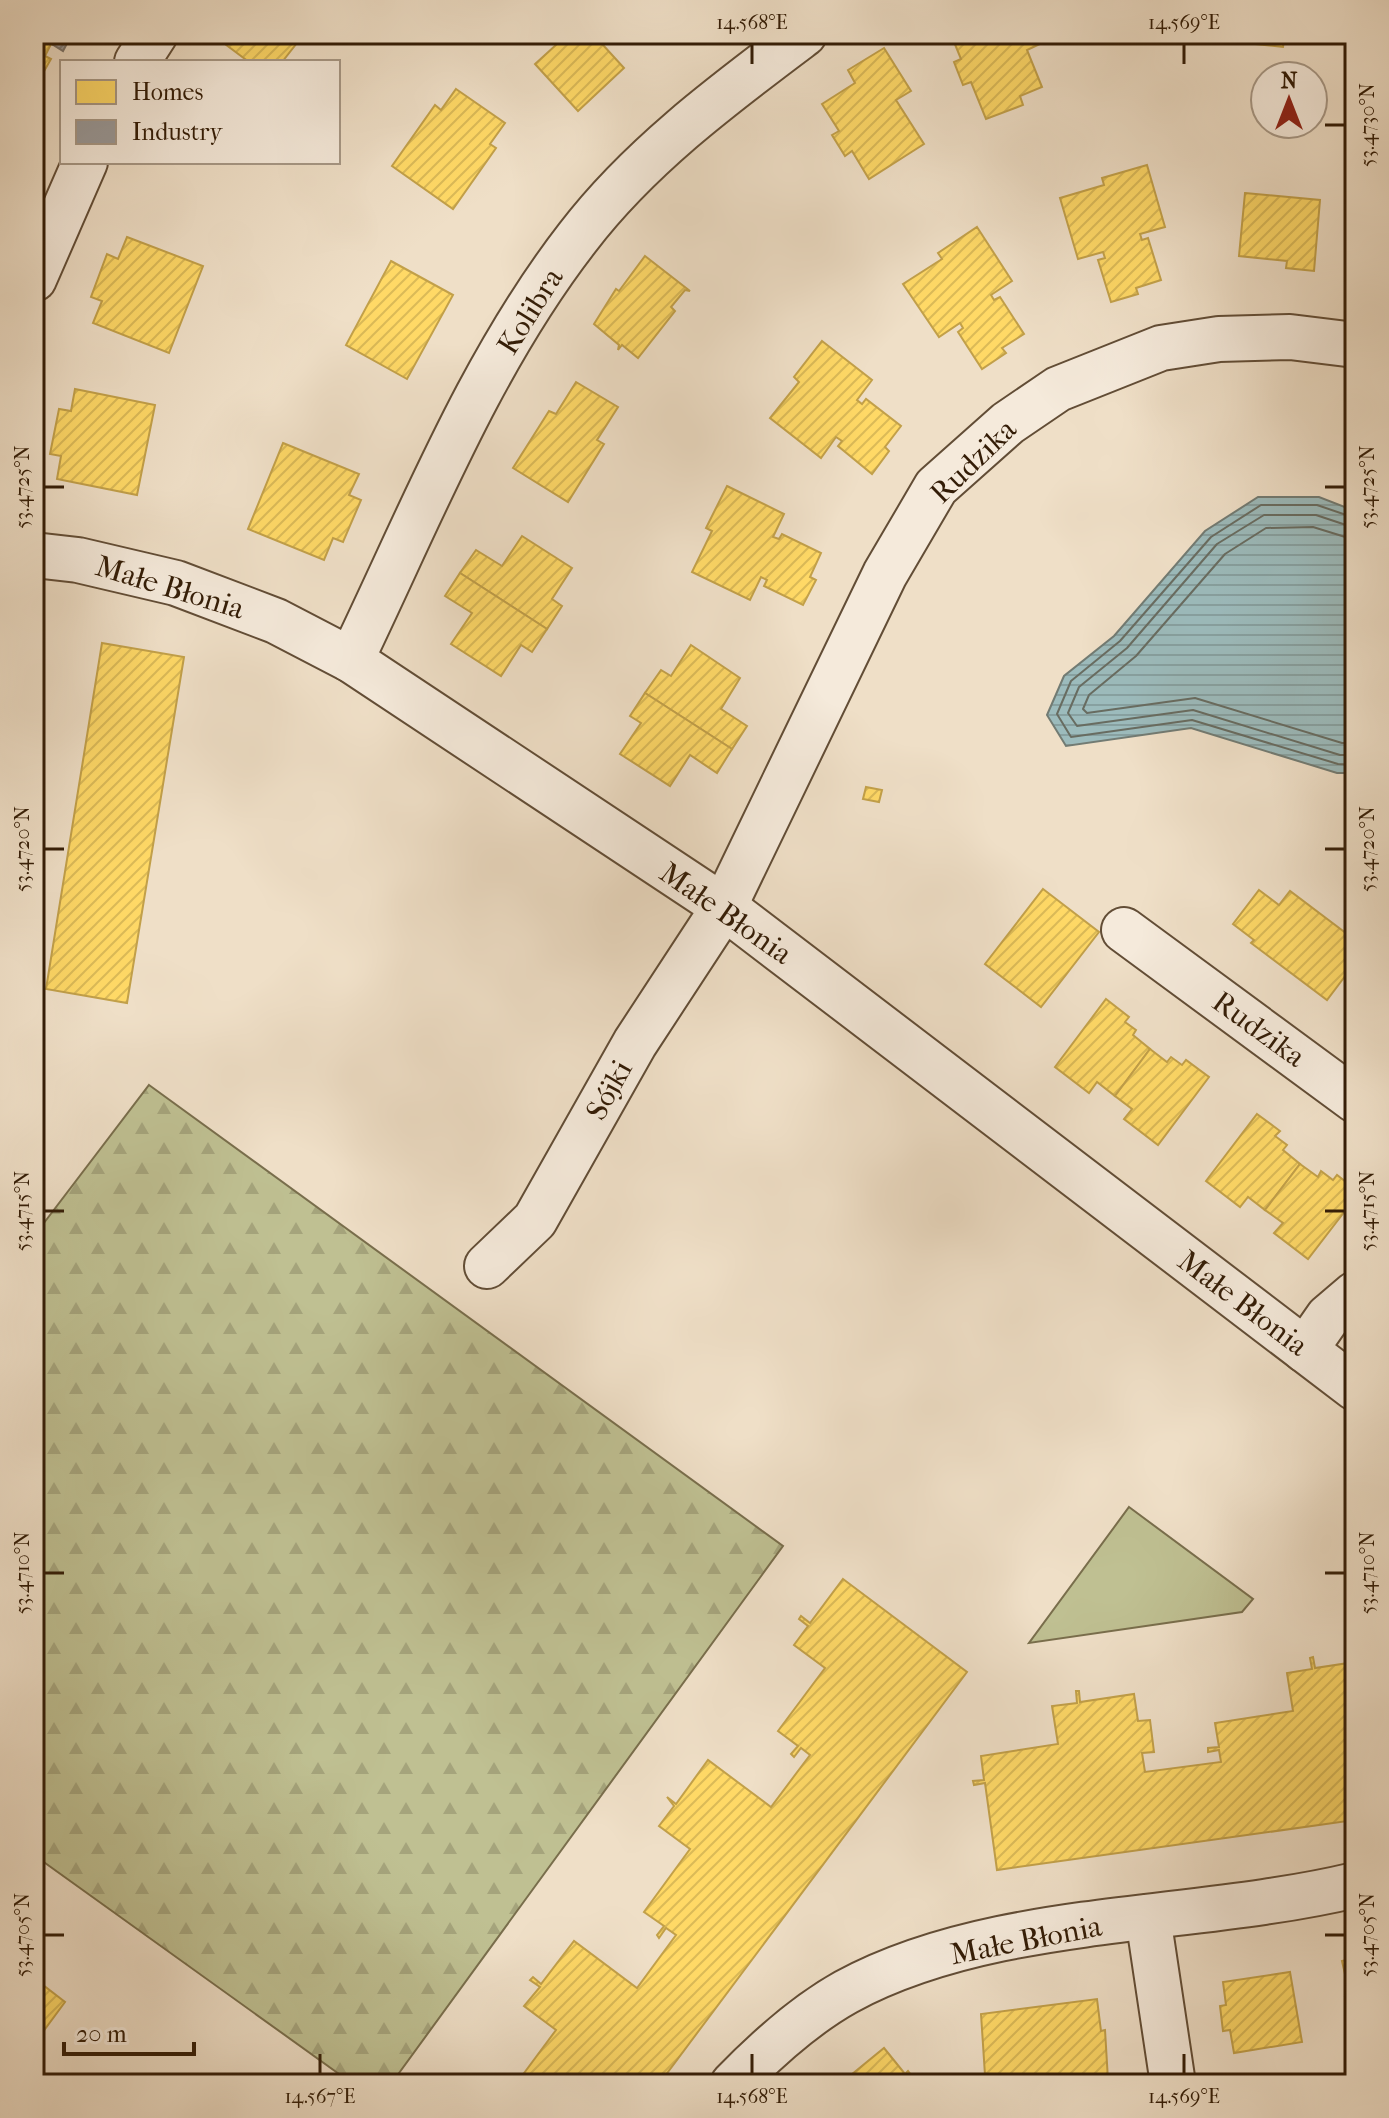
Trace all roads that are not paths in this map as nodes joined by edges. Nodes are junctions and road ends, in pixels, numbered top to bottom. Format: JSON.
{"nodes":[{"id":1,"x":155,"y":34,"type":"edge"},
{"id":2,"x":804,"y":34,"type":"edge"},
{"id":3,"x":138,"y":60,"type":"edge"},
{"id":4,"x":84,"y":164,"type":"edge"},
{"id":5,"x":34,"y":279,"type":"edge"},
{"id":6,"x":1355,"y":345,"type":"edge"},
{"id":7,"x":34,"y":555,"type":"edge"},
{"id":8,"x":351,"y":660,"type":"junction"},
{"id":9,"x":724,"y":907,"type":"junction"},
{"id":10,"x":1124,"y":930,"type":"dead end"},
{"id":11,"x":1355,"y":1100,"type":"edge"},
{"id":12,"x":487,"y":1266,"type":"dead end"},
{"id":13,"x":1355,"y":1294,"type":"edge"},
{"id":14,"x":1305,"y":1350,"type":"junction"},
{"id":15,"x":1355,"y":1388,"type":"edge"},
{"id":16,"x":1355,"y":1885,"type":"edge"},
{"id":17,"x":1148,"y":1917,"type":"junction"},
{"id":18,"x":733,"y":2084,"type":"edge"},
{"id":19,"x":1173,"y":2084,"type":"edge"}],
"edges":[{"from":1,"to":3,"type":"street"},
{"from":2,"to":8,"type":"street","name":"Kolibra"},
{"from":4,"to":5,"type":"street"},
{"from":6,"to":9,"type":"street","name":"Rudzika"},
{"from":7,"to":8,"type":"street","name":"Małe Błonia"},
{"from":8,"to":9,"type":"street","name":"Małe Błonia"},
{"from":9,"to":12,"type":"street","name":"Sójki"},
{"from":9,"to":14,"type":"street","name":"Małe Błonia"},
{"from":10,"to":11,"type":"street","name":"Rudzika"},
{"from":13,"to":14,"type":"street"},
{"from":14,"to":15,"type":"street","name":"Małe Błonia"},
{"from":16,"to":17,"type":"street","name":"Małe Błonia"},
{"from":17,"to":18,"type":"street","name":"Małe Błonia"},
{"from":17,"to":19,"type":"street"}]}
